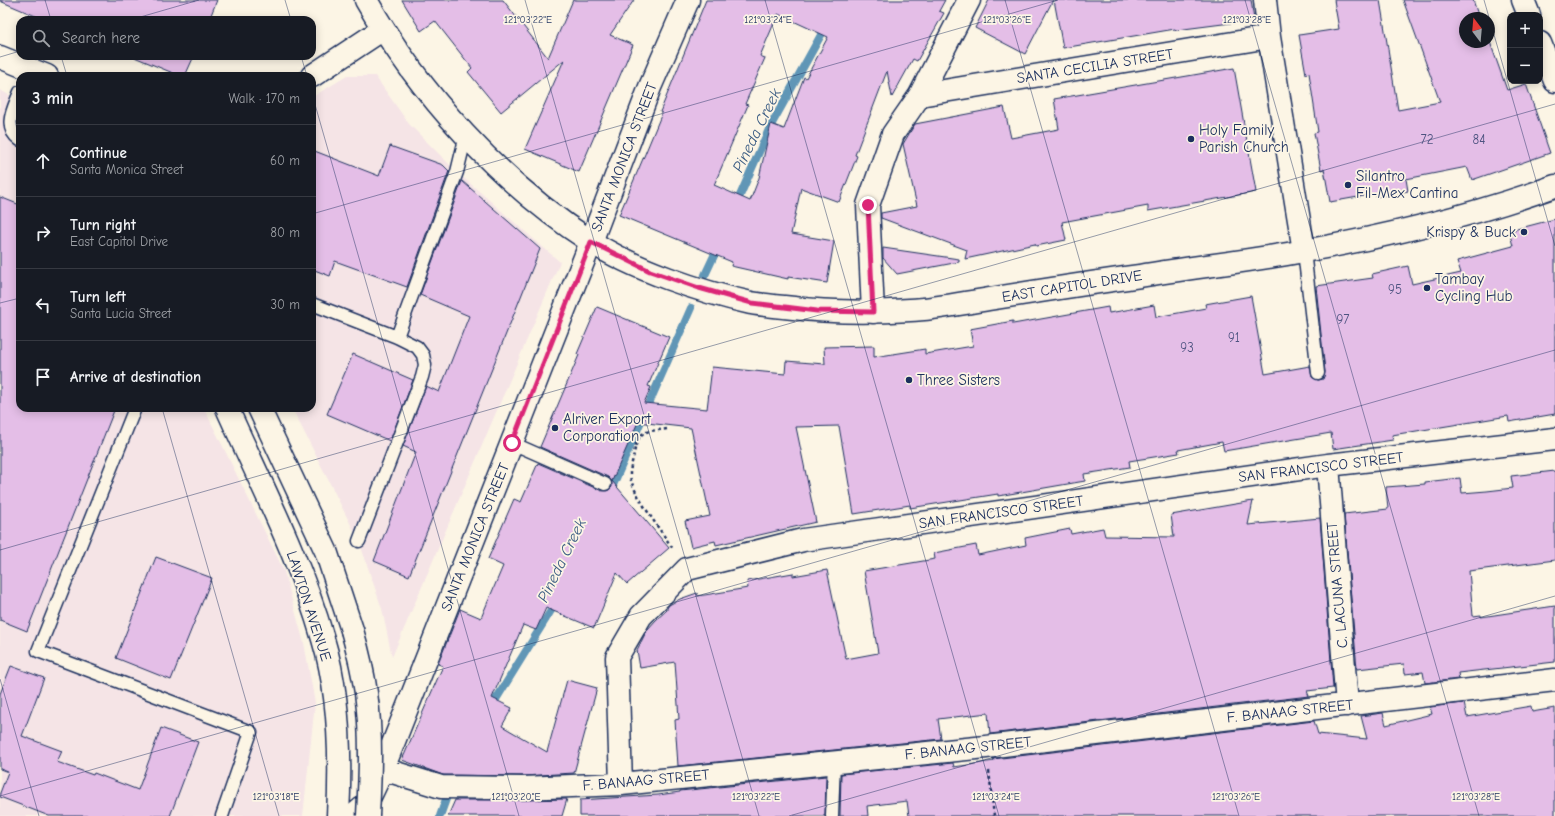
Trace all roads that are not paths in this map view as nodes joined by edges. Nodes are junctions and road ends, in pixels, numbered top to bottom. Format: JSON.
{"nodes":[{"id":1,"x":366,"y":0,"type":"edge"},
{"id":2,"x":688,"y":0,"type":"edge"},
{"id":3,"x":968,"y":0,"type":"edge"},
{"id":4,"x":1265,"y":0,"type":"edge"},
{"id":5,"x":1523,"y":0,"type":"edge"},
{"id":6,"x":1528,"y":12,"type":"edge"},
{"id":7,"x":382,"y":29,"type":"junction"},
{"id":8,"x":1269,"y":37,"type":"junction"},
{"id":9,"x":1542,"y":48,"type":"edge"},
{"id":10,"x":0,"y":57,"type":"edge"},
{"id":11,"x":32,"y":72,"type":"edge"},
{"id":12,"x":316,"y":73,"type":"edge"},
{"id":13,"x":1555,"y":81,"type":"edge"},
{"id":14,"x":920,"y":95,"type":"junction"},
{"id":15,"x":16,"y":103,"type":"edge"},
{"id":16,"x":16,"y":135,"type":"edge"},
{"id":17,"x":466,"y":135,"type":"junction"},
{"id":18,"x":1555,"y":186,"type":"edge"},
{"id":19,"x":591,"y":242,"type":"junction"},
{"id":20,"x":1304,"y":251,"type":"junction"},
{"id":21,"x":316,"y":306,"type":"edge"},
{"id":22,"x":873,"y":312,"type":"junction"},
{"id":23,"x":397,"y":337,"type":"junction"},
{"id":24,"x":1318,"y":373,"type":"dead end"},
{"id":25,"x":133,"y":412,"type":"edge"},
{"id":26,"x":229,"y":412,"type":"edge"},
{"id":27,"x":261,"y":412,"type":"edge"},
{"id":28,"x":1555,"y":439,"type":"edge"},
{"id":29,"x":512,"y":443,"type":"junction"},
{"id":30,"x":1328,"y":465,"type":"junction"},
{"id":31,"x":606,"y":484,"type":"dead end"},
{"id":32,"x":359,"y":541,"type":"dead end"},
{"id":33,"x":1555,"y":680,"type":"edge"},
{"id":34,"x":1347,"y":705,"type":"junction"},
{"id":35,"x":834,"y":761,"type":"junction"},
{"id":36,"x":383,"y":769,"type":"junction"},
{"id":37,"x":621,"y":784,"type":"junction"},
{"id":38,"x":364,"y":813,"type":"edge"},
{"id":39,"x":222,"y":816,"type":"edge"},
{"id":40,"x":338,"y":816,"type":"edge"},
{"id":41,"x":832,"y":816,"type":"edge"}],
"edges":[{"from":1,"to":7,"type":"street","name":"EAST CAPITOL DRIVE"},
{"from":2,"to":19,"type":"street","name":"SANTA MONICA STREET"},
{"from":3,"to":14,"type":"street"},
{"from":4,"to":8,"type":"street"},
{"from":5,"to":6,"type":"street"},
{"from":7,"to":12,"type":"street"},
{"from":7,"to":17,"type":"street","name":"EAST CAPITOL DRIVE"},
{"from":8,"to":14,"type":"street","name":"SANTA CECILIA STREET"},
{"from":8,"to":20,"type":"street"},
{"from":9,"to":13,"type":"street"},
{"from":10,"to":11,"type":"street"},
{"from":14,"to":22,"type":"street"},
{"from":15,"to":16,"type":"lane"},
{"from":17,"to":19,"type":"street","name":"EAST CAPITOL DRIVE"},
{"from":17,"to":23,"type":"lane"},
{"from":18,"to":20,"type":"street","name":"EAST CAPITOL DRIVE"},
{"from":19,"to":22,"type":"street","name":"EAST CAPITOL DRIVE"},
{"from":19,"to":29,"type":"street","name":"SANTA MONICA STREET"},
{"from":20,"to":22,"type":"street","name":"EAST CAPITOL DRIVE"},
{"from":20,"to":24,"type":"lane"},
{"from":21,"to":23,"type":"lane"},
{"from":23,"to":32,"type":"lane"},
{"from":25,"to":39,"type":"lane"},
{"from":26,"to":40,"type":"street","name":"LAWTON AVENUE"},
{"from":27,"to":38,"type":"street","bridge":true},
{"from":28,"to":30,"type":"street","name":"SAN FRANCISCO STREET"},
{"from":29,"to":31,"type":"lane"},
{"from":29,"to":36,"type":"street","name":"SANTA MONICA STREET"},
{"from":30,"to":34,"type":"street","name":"C. LACUNA STREET"},
{"from":30,"to":37,"type":"street","name":"SAN FRANCISCO STREET"},
{"from":33,"to":34,"type":"street","name":"F. BANAAG STREET"},
{"from":34,"to":35,"type":"street","name":"F. BANAAG STREET"},
{"from":35,"to":37,"type":"street","name":"F. BANAAG STREET"},
{"from":35,"to":41,"type":"lane"},
{"from":36,"to":37,"type":"street","name":"F. BANAAG STREET"},
{"from":36,"to":38,"type":"street","name":"SANTA MONICA STREET"}]}
